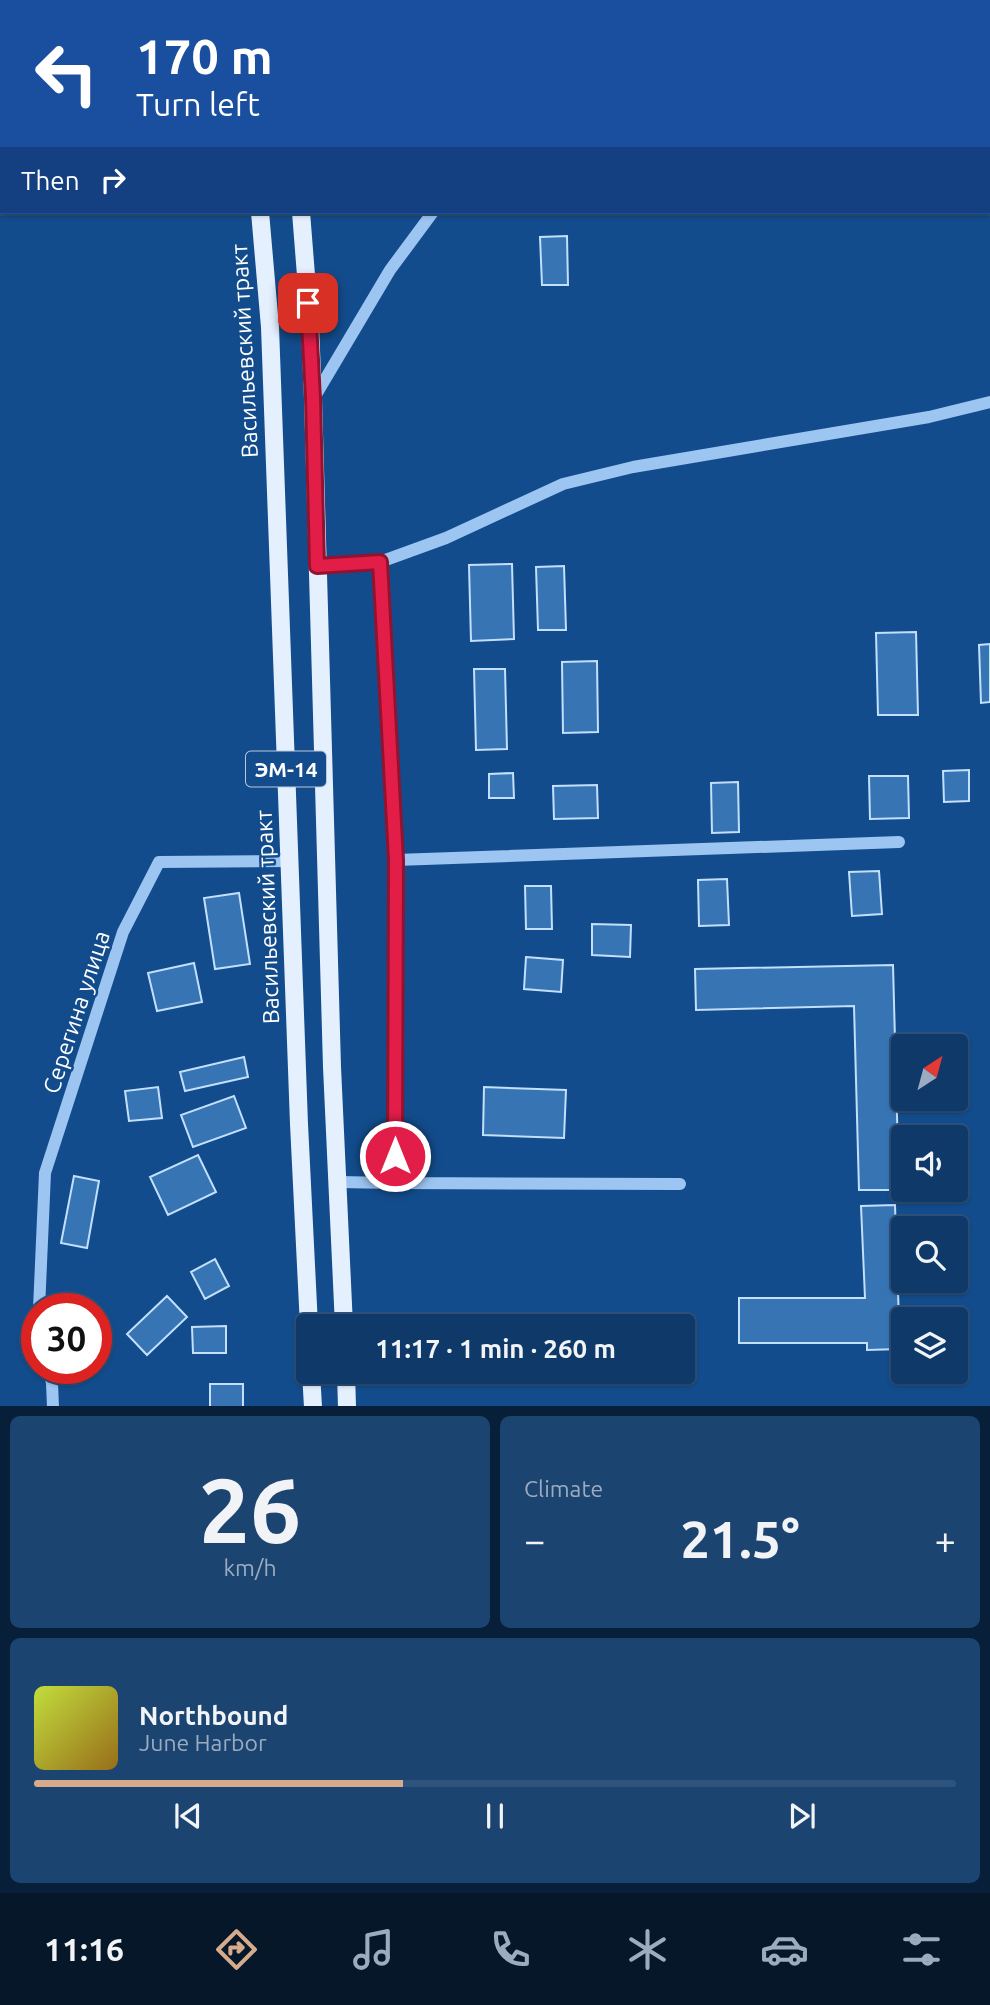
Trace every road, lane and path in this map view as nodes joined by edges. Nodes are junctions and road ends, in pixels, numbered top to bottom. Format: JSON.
{"nodes":[{"id":1,"x":260,"y":214,"type":"edge"},
{"id":2,"x":301,"y":214,"type":"edge"},
{"id":3,"x":432,"y":214,"type":"edge"},
{"id":4,"x":313,"y":398,"type":"junction"},
{"id":5,"x":990,"y":401,"type":"edge"},
{"id":6,"x":380,"y":562,"type":"junction"},
{"id":7,"x":317,"y":566,"type":"junction"},
{"id":8,"x":899,"y":842,"type":"dead end"},
{"id":9,"x":396,"y":860,"type":"junction"},
{"id":10,"x":289,"y":861,"type":"junction"},
{"id":11,"x":337,"y":1182,"type":"junction"},
{"id":12,"x":395,"y":1183,"type":"junction"},
{"id":13,"x":680,"y":1184,"type":"dead end"},
{"id":14,"x":40,"y":1293,"type":"edge"},
{"id":15,"x":308,"y":1314,"type":"edge"},
{"id":16,"x":343,"y":1314,"type":"edge"},
{"id":17,"x":52,"y":1384,"type":"edge"},
{"id":18,"x":312,"y":1384,"type":"edge"},
{"id":19,"x":347,"y":1384,"type":"edge"},
{"id":20,"x":53,"y":1406,"type":"edge"},
{"id":21,"x":313,"y":1406,"type":"edge"},
{"id":22,"x":348,"y":1406,"type":"edge"}],
"edges":[{"from":1,"to":10,"type":"main road","name":"Васильевский тракт","number":"ЭМ-14"},
{"from":2,"to":4,"type":"main road","number":"ЭМ-14"},
{"from":3,"to":4,"type":"street"},
{"from":4,"to":7,"type":"main road","number":"ЭМ-14"},
{"from":5,"to":6,"type":"street"},
{"from":6,"to":7,"type":"street"},
{"from":6,"to":9,"type":"street"},
{"from":7,"to":11,"type":"main road","number":"ЭМ-14"},
{"from":8,"to":9,"type":"street"},
{"from":9,"to":12,"type":"street"},
{"from":10,"to":14,"type":"street","name":"Серегина улица"},
{"from":10,"to":15,"type":"main road","name":"Васильевский тракт","number":"ЭМ-14"},
{"from":11,"to":12,"type":"street"},
{"from":11,"to":16,"type":"main road","number":"ЭМ-14"},
{"from":12,"to":13,"type":"street"},
{"from":17,"to":20,"type":"street"},
{"from":18,"to":21,"type":"main road"},
{"from":19,"to":22,"type":"main road"}]}
